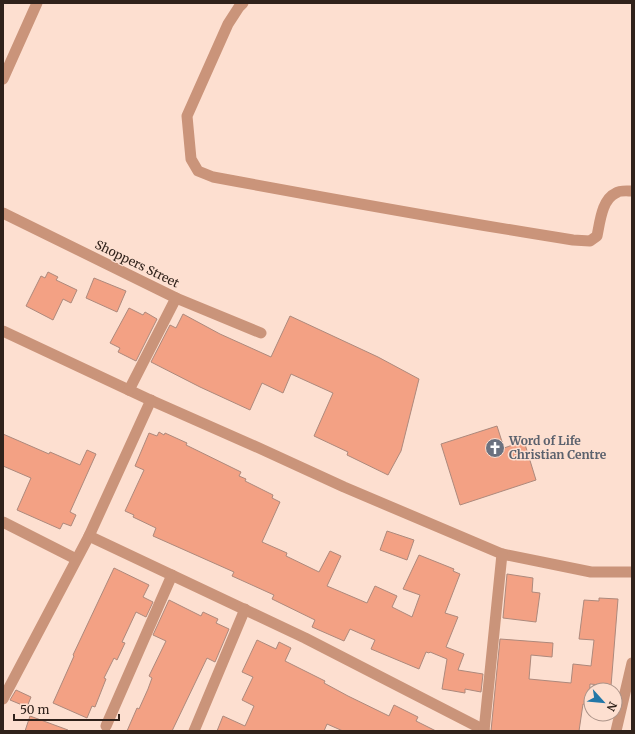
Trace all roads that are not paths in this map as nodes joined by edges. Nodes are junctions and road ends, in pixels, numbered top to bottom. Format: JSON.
{"nodes":[{"id":1,"x":37,"y":3,"type":"edge"},
{"id":2,"x":243,"y":3,"type":"edge"},
{"id":3,"x":3,"y":79,"type":"edge"},
{"id":4,"x":632,"y":191,"type":"edge"},
{"id":5,"x":3,"y":213,"type":"edge"},
{"id":6,"x":176,"y":298,"type":"junction"},
{"id":7,"x":3,"y":332,"type":"edge"},
{"id":8,"x":261,"y":333,"type":"dead end"},
{"id":9,"x":129,"y":390,"type":"junction"},
{"id":10,"x":151,"y":400,"type":"junction"},
{"id":11,"x":3,"y":522,"type":"edge"},
{"id":12,"x":88,"y":536,"type":"junction"},
{"id":13,"x":502,"y":554,"type":"junction"},
{"id":14,"x":76,"y":559,"type":"junction"},
{"id":15,"x":632,"y":572,"type":"edge"},
{"id":16,"x":172,"y":575,"type":"junction"},
{"id":17,"x":245,"y":609,"type":"junction"},
{"id":18,"x":632,"y":663,"type":"edge"},
{"id":19,"x":3,"y":699,"type":"edge"},
{"id":20,"x":106,"y":726,"type":"dead end"},
{"id":21,"x":194,"y":731,"type":"edge"},
{"id":22,"x":484,"y":731,"type":"edge"},
{"id":23,"x":616,"y":731,"type":"edge"}],
"edges":[{"from":1,"to":3,"type":"street"},
{"from":2,"to":4,"type":"street"},
{"from":5,"to":6,"type":"street","name":"Shoppers Street"},
{"from":6,"to":8,"type":"street","name":"Shoppers Street"},
{"from":6,"to":9,"type":"street"},
{"from":7,"to":9,"type":"street"},
{"from":9,"to":10,"type":"street"},
{"from":10,"to":12,"type":"street"},
{"from":10,"to":13,"type":"street"},
{"from":11,"to":14,"type":"street"},
{"from":12,"to":14,"type":"street"},
{"from":12,"to":16,"type":"street"},
{"from":13,"to":15,"type":"street"},
{"from":13,"to":22,"type":"street"},
{"from":14,"to":19,"type":"street"},
{"from":16,"to":17,"type":"street"},
{"from":16,"to":20,"type":"street"},
{"from":17,"to":21,"type":"street"},
{"from":17,"to":22,"type":"street"},
{"from":18,"to":23,"type":"street"}]}
